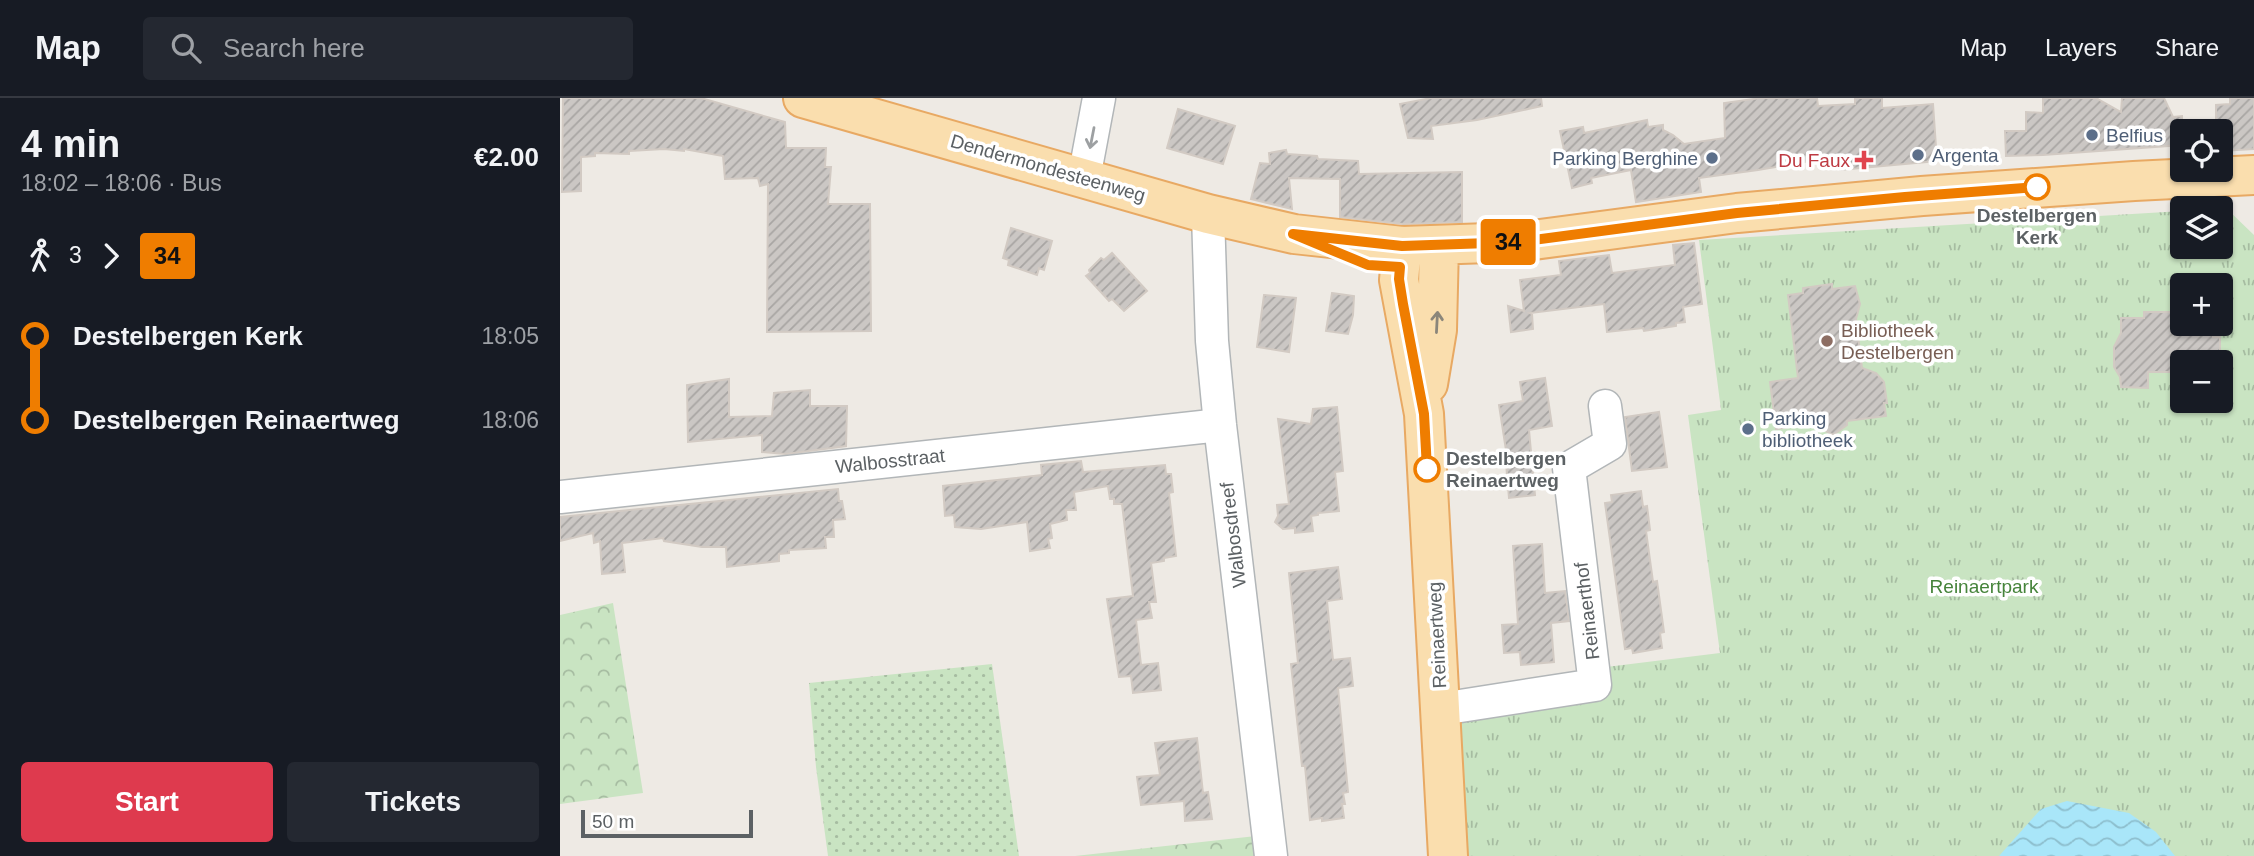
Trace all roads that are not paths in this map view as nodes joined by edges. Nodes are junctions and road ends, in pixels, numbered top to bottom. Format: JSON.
{"nodes":[{"id":1,"x":803,"y":98,"type":"edge"},
{"id":2,"x":1099,"y":98,"type":"edge"},
{"id":3,"x":2254,"y":175,"type":"edge"},
{"id":4,"x":1084,"y":178,"type":"junction"},
{"id":5,"x":1208,"y":214,"type":"junction"},
{"id":6,"x":1439,"y":255,"type":"junction"},
{"id":7,"x":1401,"y":257,"type":"junction"},
{"id":8,"x":1605,"y":406,"type":"dead end"},
{"id":9,"x":1424,"y":414,"type":"junction"},
{"id":10,"x":1220,"y":425,"type":"junction"},
{"id":11,"x":560,"y":497,"type":"edge"},
{"id":12,"x":1441,"y":709,"type":"junction"},
{"id":13,"x":1271,"y":856,"type":"edge"},
{"id":14,"x":1448,"y":856,"type":"edge"}],
"edges":[{"from":1,"to":4,"type":"main road","name":"Dendermondesteenweg"},
{"from":2,"to":4,"type":"street","one_way":true},
{"from":3,"to":6,"type":"main road","name":"Dendermondesteenweg"},
{"from":4,"to":5,"type":"main road","name":"Dendermondesteenweg"},
{"from":5,"to":7,"type":"main road","name":"Dendermondesteenweg"},
{"from":5,"to":10,"type":"street","name":"Walbosdreef"},
{"from":6,"to":7,"type":"main road","name":"Dendermondesteenweg"},
{"from":9,"to":6,"type":"main road","name":"Reinaertweg","one_way":true},
{"from":7,"to":9,"type":"main road","name":"Reinaertweg"},
{"from":8,"to":12,"type":"street","name":"Reinaerthof"},
{"from":9,"to":12,"type":"main road","name":"Reinaertweg"},
{"from":10,"to":11,"type":"street","name":"Walbosstraat"},
{"from":10,"to":13,"type":"street","name":"Walbosdreef"},
{"from":12,"to":14,"type":"main road","name":"Reinaertweg"}]}
